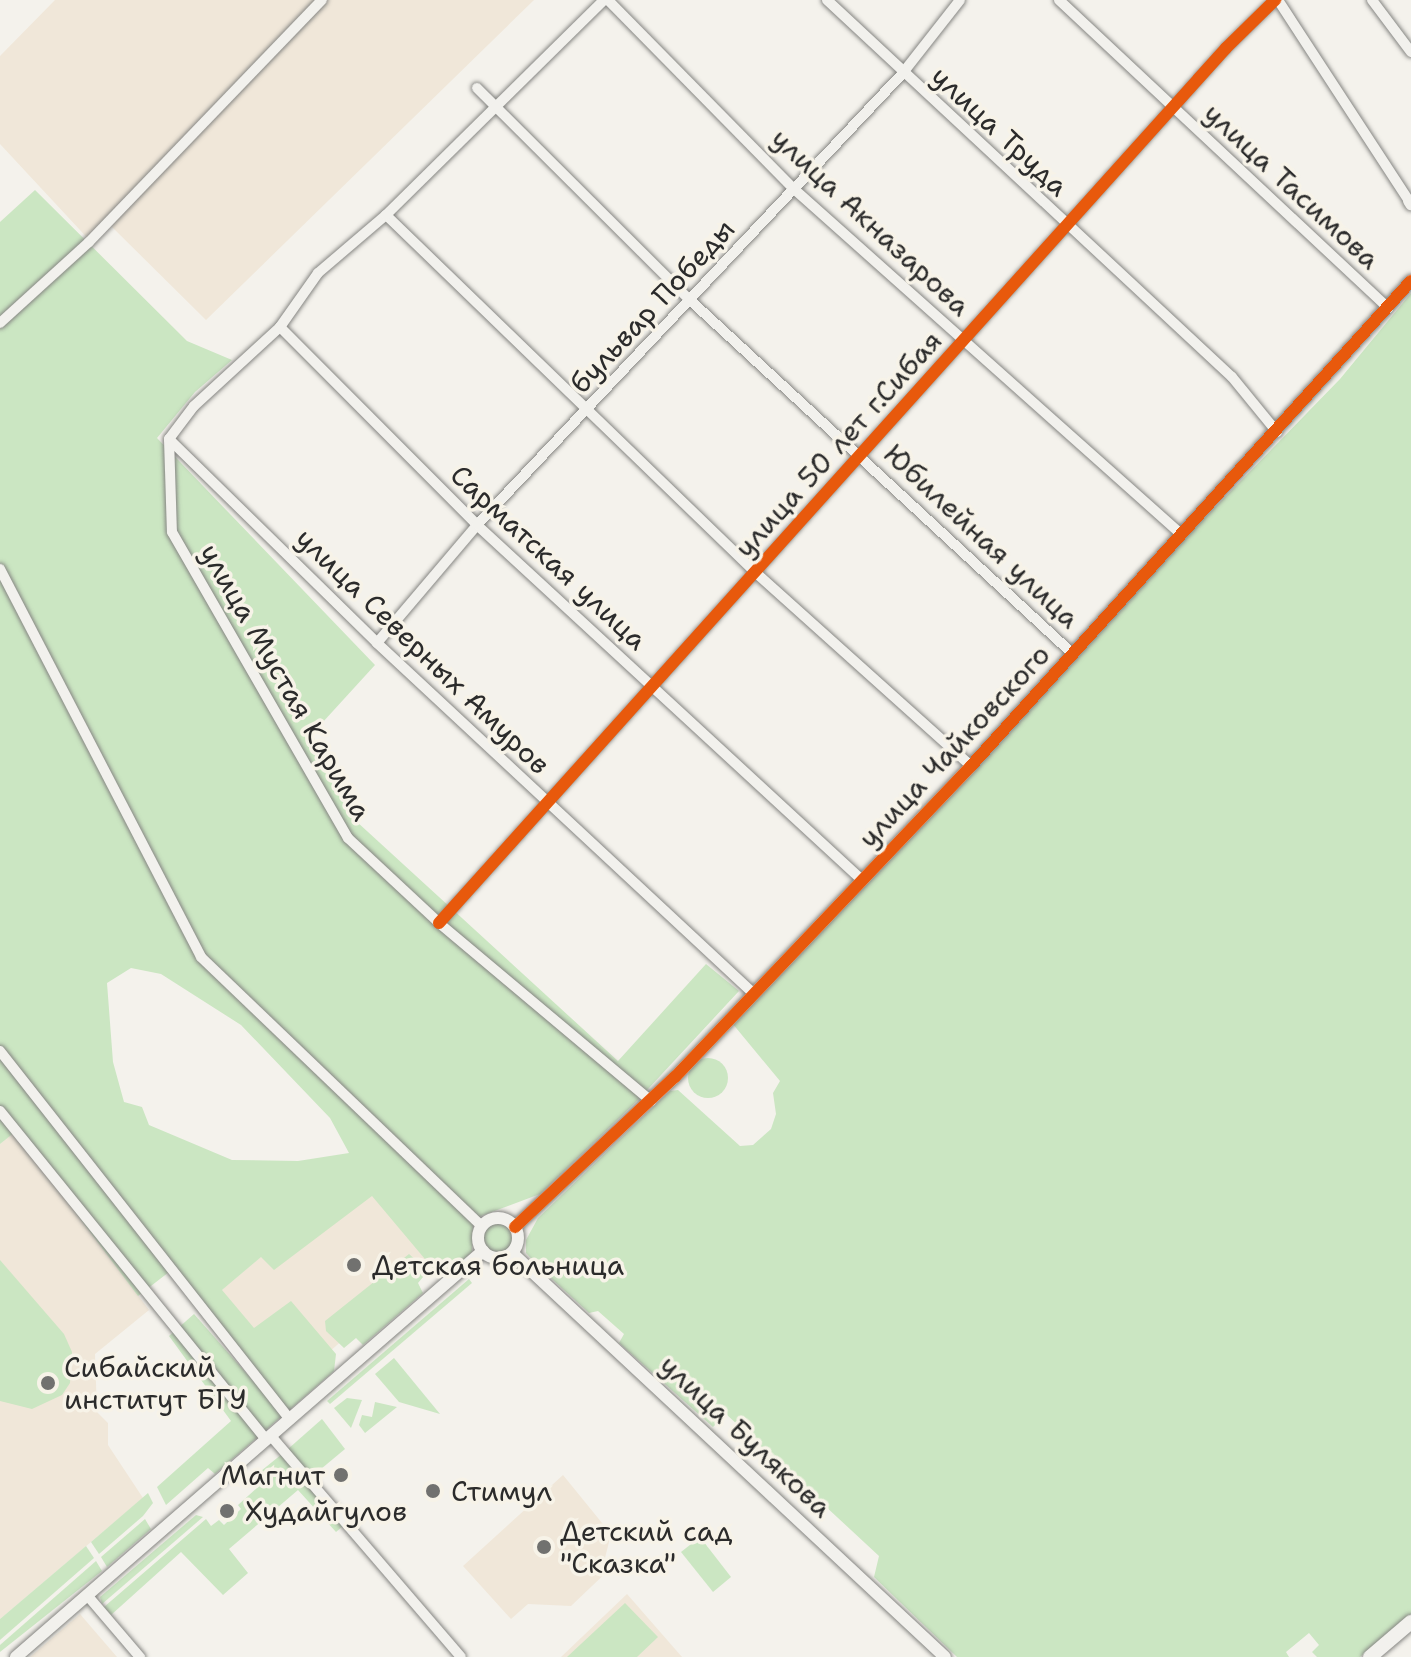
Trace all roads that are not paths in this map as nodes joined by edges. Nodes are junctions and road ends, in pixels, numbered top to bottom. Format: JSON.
{"nodes":[{"id":1,"x":322,"y":0,"type":"edge"},
{"id":2,"x":606,"y":0,"type":"edge"},
{"id":3,"x":827,"y":0,"type":"edge"},
{"id":4,"x":960,"y":0,"type":"edge"},
{"id":5,"x":1059,"y":0,"type":"edge"},
{"id":6,"x":1276,"y":0,"type":"edge"},
{"id":7,"x":1372,"y":0,"type":"edge"},
{"id":8,"x":1411,"y":52,"type":"edge"},
{"id":9,"x":902,"y":74,"type":"junction"},
{"id":10,"x":477,"y":88,"type":"dead end"},
{"id":11,"x":494,"y":107,"type":"junction"},
{"id":12,"x":1172,"y":107,"type":"junction"},
{"id":13,"x":794,"y":189,"type":"junction"},
{"id":14,"x":1410,"y":202,"type":"edge"},
{"id":15,"x":386,"y":215,"type":"junction"},
{"id":16,"x":1067,"y":225,"type":"junction"},
{"id":17,"x":1411,"y":281,"type":"edge"},
{"id":18,"x":690,"y":300,"type":"junction"},
{"id":19,"x":1388,"y":308,"type":"junction"},
{"id":20,"x":0,"y":323,"type":"edge"},
{"id":21,"x":280,"y":327,"type":"junction"},
{"id":22,"x":964,"y":340,"type":"junction"},
{"id":23,"x":586,"y":412,"type":"junction"},
{"id":24,"x":1277,"y":432,"type":"junction"},
{"id":25,"x":169,"y":439,"type":"junction"},
{"id":26,"x":861,"y":455,"type":"junction"},
{"id":27,"x":477,"y":525,"type":"junction"},
{"id":28,"x":1181,"y":534,"type":"junction"},
{"id":29,"x":0,"y":569,"type":"edge"},
{"id":30,"x":755,"y":572,"type":"junction"},
{"id":31,"x":377,"y":643,"type":"junction"},
{"id":32,"x":1073,"y":654,"type":"junction"},
{"id":33,"x":652,"y":687,"type":"junction"},
{"id":34,"x":971,"y":766,"type":"junction"},
{"id":35,"x":547,"y":803,"type":"junction"},
{"id":36,"x":862,"y":880,"type":"junction"},
{"id":37,"x":439,"y":923,"type":"junction"},
{"id":38,"x":753,"y":993,"type":"junction"},
{"id":39,"x":0,"y":1051,"type":"edge"},
{"id":40,"x":651,"y":1101,"type":"junction"},
{"id":41,"x":0,"y":1111,"type":"edge"},
{"id":42,"x":482,"y":1226,"type":"junction"},
{"id":43,"x":515,"y":1227,"type":"junction"},
{"id":44,"x":483,"y":1251,"type":"junction"},
{"id":45,"x":512,"y":1253,"type":"junction"},
{"id":46,"x":290,"y":1419,"type":"junction"},
{"id":47,"x":269,"y":1438,"type":"junction"},
{"id":48,"x":87,"y":1595,"type":"junction"},
{"id":49,"x":1411,"y":1622,"type":"edge"},
{"id":50,"x":16,"y":1657,"type":"edge"},
{"id":51,"x":140,"y":1657,"type":"edge"},
{"id":52,"x":461,"y":1657,"type":"edge"},
{"id":53,"x":945,"y":1657,"type":"edge"},
{"id":54,"x":1370,"y":1657,"type":"edge"}],
"edges":[{"from":1,"to":20,"type":"street"},
{"from":2,"to":11,"type":"street"},
{"from":2,"to":13,"type":"street","name":"улица Акназарова"},
{"from":3,"to":9,"type":"street","name":"улица Труда"},
{"from":4,"to":9,"type":"street","name":"бульвар Победы"},
{"from":5,"to":12,"type":"street","name":"улица Тасимова"},
{"from":6,"to":12,"type":"street","name":"улица 50 лет г.Сибая"},
{"from":6,"to":14,"type":"street"},
{"from":7,"to":8,"type":"street"},
{"from":9,"to":13,"type":"street","name":"бульвар Победы"},
{"from":9,"to":16,"type":"street","name":"улица Труда"},
{"from":10,"to":11,"type":"street","name":"Юбилейная улица"},
{"from":11,"to":15,"type":"street"},
{"from":11,"to":18,"type":"street","name":"Юбилейная улица"},
{"from":12,"to":16,"type":"street","name":"улица 50 лет г.Сибая"},
{"from":12,"to":19,"type":"street","name":"улица Тасимова"},
{"from":13,"to":18,"type":"street","name":"бульвар Победы"},
{"from":13,"to":22,"type":"street","name":"улица Акназарова"},
{"from":15,"to":21,"type":"street"},
{"from":15,"to":23,"type":"street"},
{"from":16,"to":22,"type":"street","name":"улица 50 лет г.Сибая"},
{"from":16,"to":24,"type":"street","name":"улица Труда"},
{"from":17,"to":19,"type":"street","name":"улица Чайковского"},
{"from":18,"to":23,"type":"street","name":"бульвар Победы"},
{"from":18,"to":26,"type":"street","name":"Юбилейная улица"},
{"from":19,"to":24,"type":"street","name":"улица Чайковского"},
{"from":21,"to":25,"type":"street"},
{"from":21,"to":27,"type":"street","name":"Сарматская улица"},
{"from":22,"to":26,"type":"street","name":"улица 50 лет г.Сибая"},
{"from":22,"to":28,"type":"street","name":"улица Акназарова"},
{"from":23,"to":27,"type":"street","name":"бульвар Победы"},
{"from":23,"to":30,"type":"street"},
{"from":24,"to":28,"type":"street","name":"улица Чайковского"},
{"from":25,"to":31,"type":"street","name":"улица Северных Амуров"},
{"from":25,"to":37,"type":"street","name":"улица Мустая Карима"},
{"from":26,"to":30,"type":"street","name":"улица 50 лет г.Сибая"},
{"from":26,"to":32,"type":"street","name":"Юбилейная улица"},
{"from":27,"to":31,"type":"street","name":"бульвар Победы"},
{"from":27,"to":33,"type":"street","name":"Сарматская улица"},
{"from":28,"to":32,"type":"street","name":"улица Чайковского"},
{"from":29,"to":42,"type":"street"},
{"from":30,"to":33,"type":"street","name":"улица 50 лет г.Сибая"},
{"from":30,"to":34,"type":"street"},
{"from":31,"to":35,"type":"street","name":"улица Северных Амуров"},
{"from":32,"to":34,"type":"street","name":"улица Чайковского"},
{"from":33,"to":35,"type":"street","name":"улица 50 лет г.Сибая"},
{"from":33,"to":36,"type":"street","name":"Сарматская улица"},
{"from":34,"to":36,"type":"street","name":"улица Чайковского"},
{"from":35,"to":37,"type":"street","name":"улица 50 лет г.Сибая"},
{"from":35,"to":38,"type":"street","name":"улица Северных Амуров"},
{"from":36,"to":38,"type":"street","name":"улица Чайковского"},
{"from":37,"to":40,"type":"street","name":"улица Мустая Карима"},
{"from":38,"to":40,"type":"street","name":"улица Чайковского"},
{"from":39,"to":46,"type":"street"},
{"from":40,"to":43,"type":"street","name":"улица Чайковского"},
{"from":41,"to":47,"type":"street"},
{"from":42,"to":43,"type":"street"},
{"from":42,"to":44,"type":"street"},
{"from":43,"to":45,"type":"street"},
{"from":44,"to":45,"type":"street"},
{"from":44,"to":46,"type":"street"},
{"from":45,"to":53,"type":"street","name":"улица Булякова"},
{"from":46,"to":47,"type":"street"},
{"from":47,"to":48,"type":"street"},
{"from":47,"to":52,"type":"street"},
{"from":48,"to":50,"type":"street"},
{"from":48,"to":51,"type":"street"},
{"from":49,"to":54,"type":"main road"}]}
